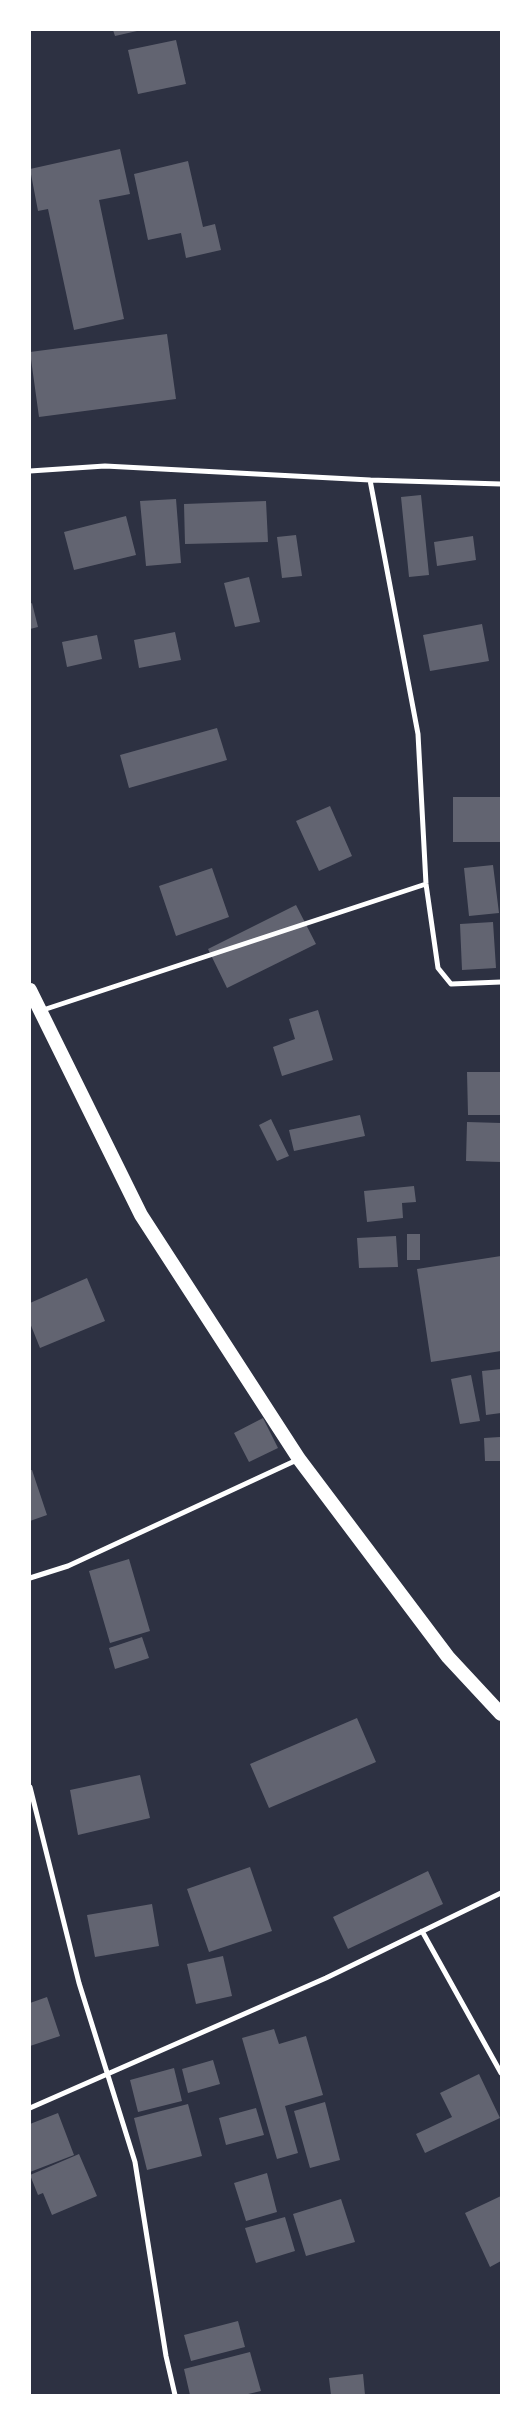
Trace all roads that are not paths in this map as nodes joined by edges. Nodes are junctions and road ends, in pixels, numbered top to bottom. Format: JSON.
{"nodes":[{"id":1,"x":30,"y":471,"type":"edge"},
{"id":2,"x":370,"y":480,"type":"junction"},
{"id":3,"x":501,"y":484,"type":"edge"},
{"id":4,"x":426,"y":884,"type":"junction"},
{"id":5,"x":501,"y":982,"type":"edge"},
{"id":6,"x":30,"y":990,"type":"edge"},
{"id":7,"x":40,"y":1011,"type":"junction"},
{"id":8,"x":299,"y":1459,"type":"junction"},
{"id":9,"x":30,"y":1578,"type":"edge"},
{"id":10,"x":501,"y":1714,"type":"edge"},
{"id":11,"x":30,"y":1787,"type":"edge"},
{"id":12,"x":501,"y":1893,"type":"edge"},
{"id":13,"x":422,"y":1931,"type":"junction"},
{"id":14,"x":107,"y":2072,"type":"junction"},
{"id":15,"x":501,"y":2073,"type":"edge"},
{"id":16,"x":30,"y":2108,"type":"edge"},
{"id":17,"x":175,"y":2395,"type":"edge"}],
"edges":[{"from":1,"to":2,"type":"street"},
{"from":2,"to":3,"type":"street"},
{"from":2,"to":4,"type":"street"},
{"from":4,"to":5,"type":"street"},
{"from":4,"to":7,"type":"street"},
{"from":6,"to":7,"type":"highway"},
{"from":7,"to":8,"type":"highway"},
{"from":8,"to":9,"type":"street"},
{"from":8,"to":10,"type":"highway"},
{"from":11,"to":14,"type":"street"},
{"from":12,"to":13,"type":"street"},
{"from":13,"to":14,"type":"street"},
{"from":13,"to":15,"type":"street"},
{"from":14,"to":16,"type":"street"},
{"from":14,"to":17,"type":"street"}]}
